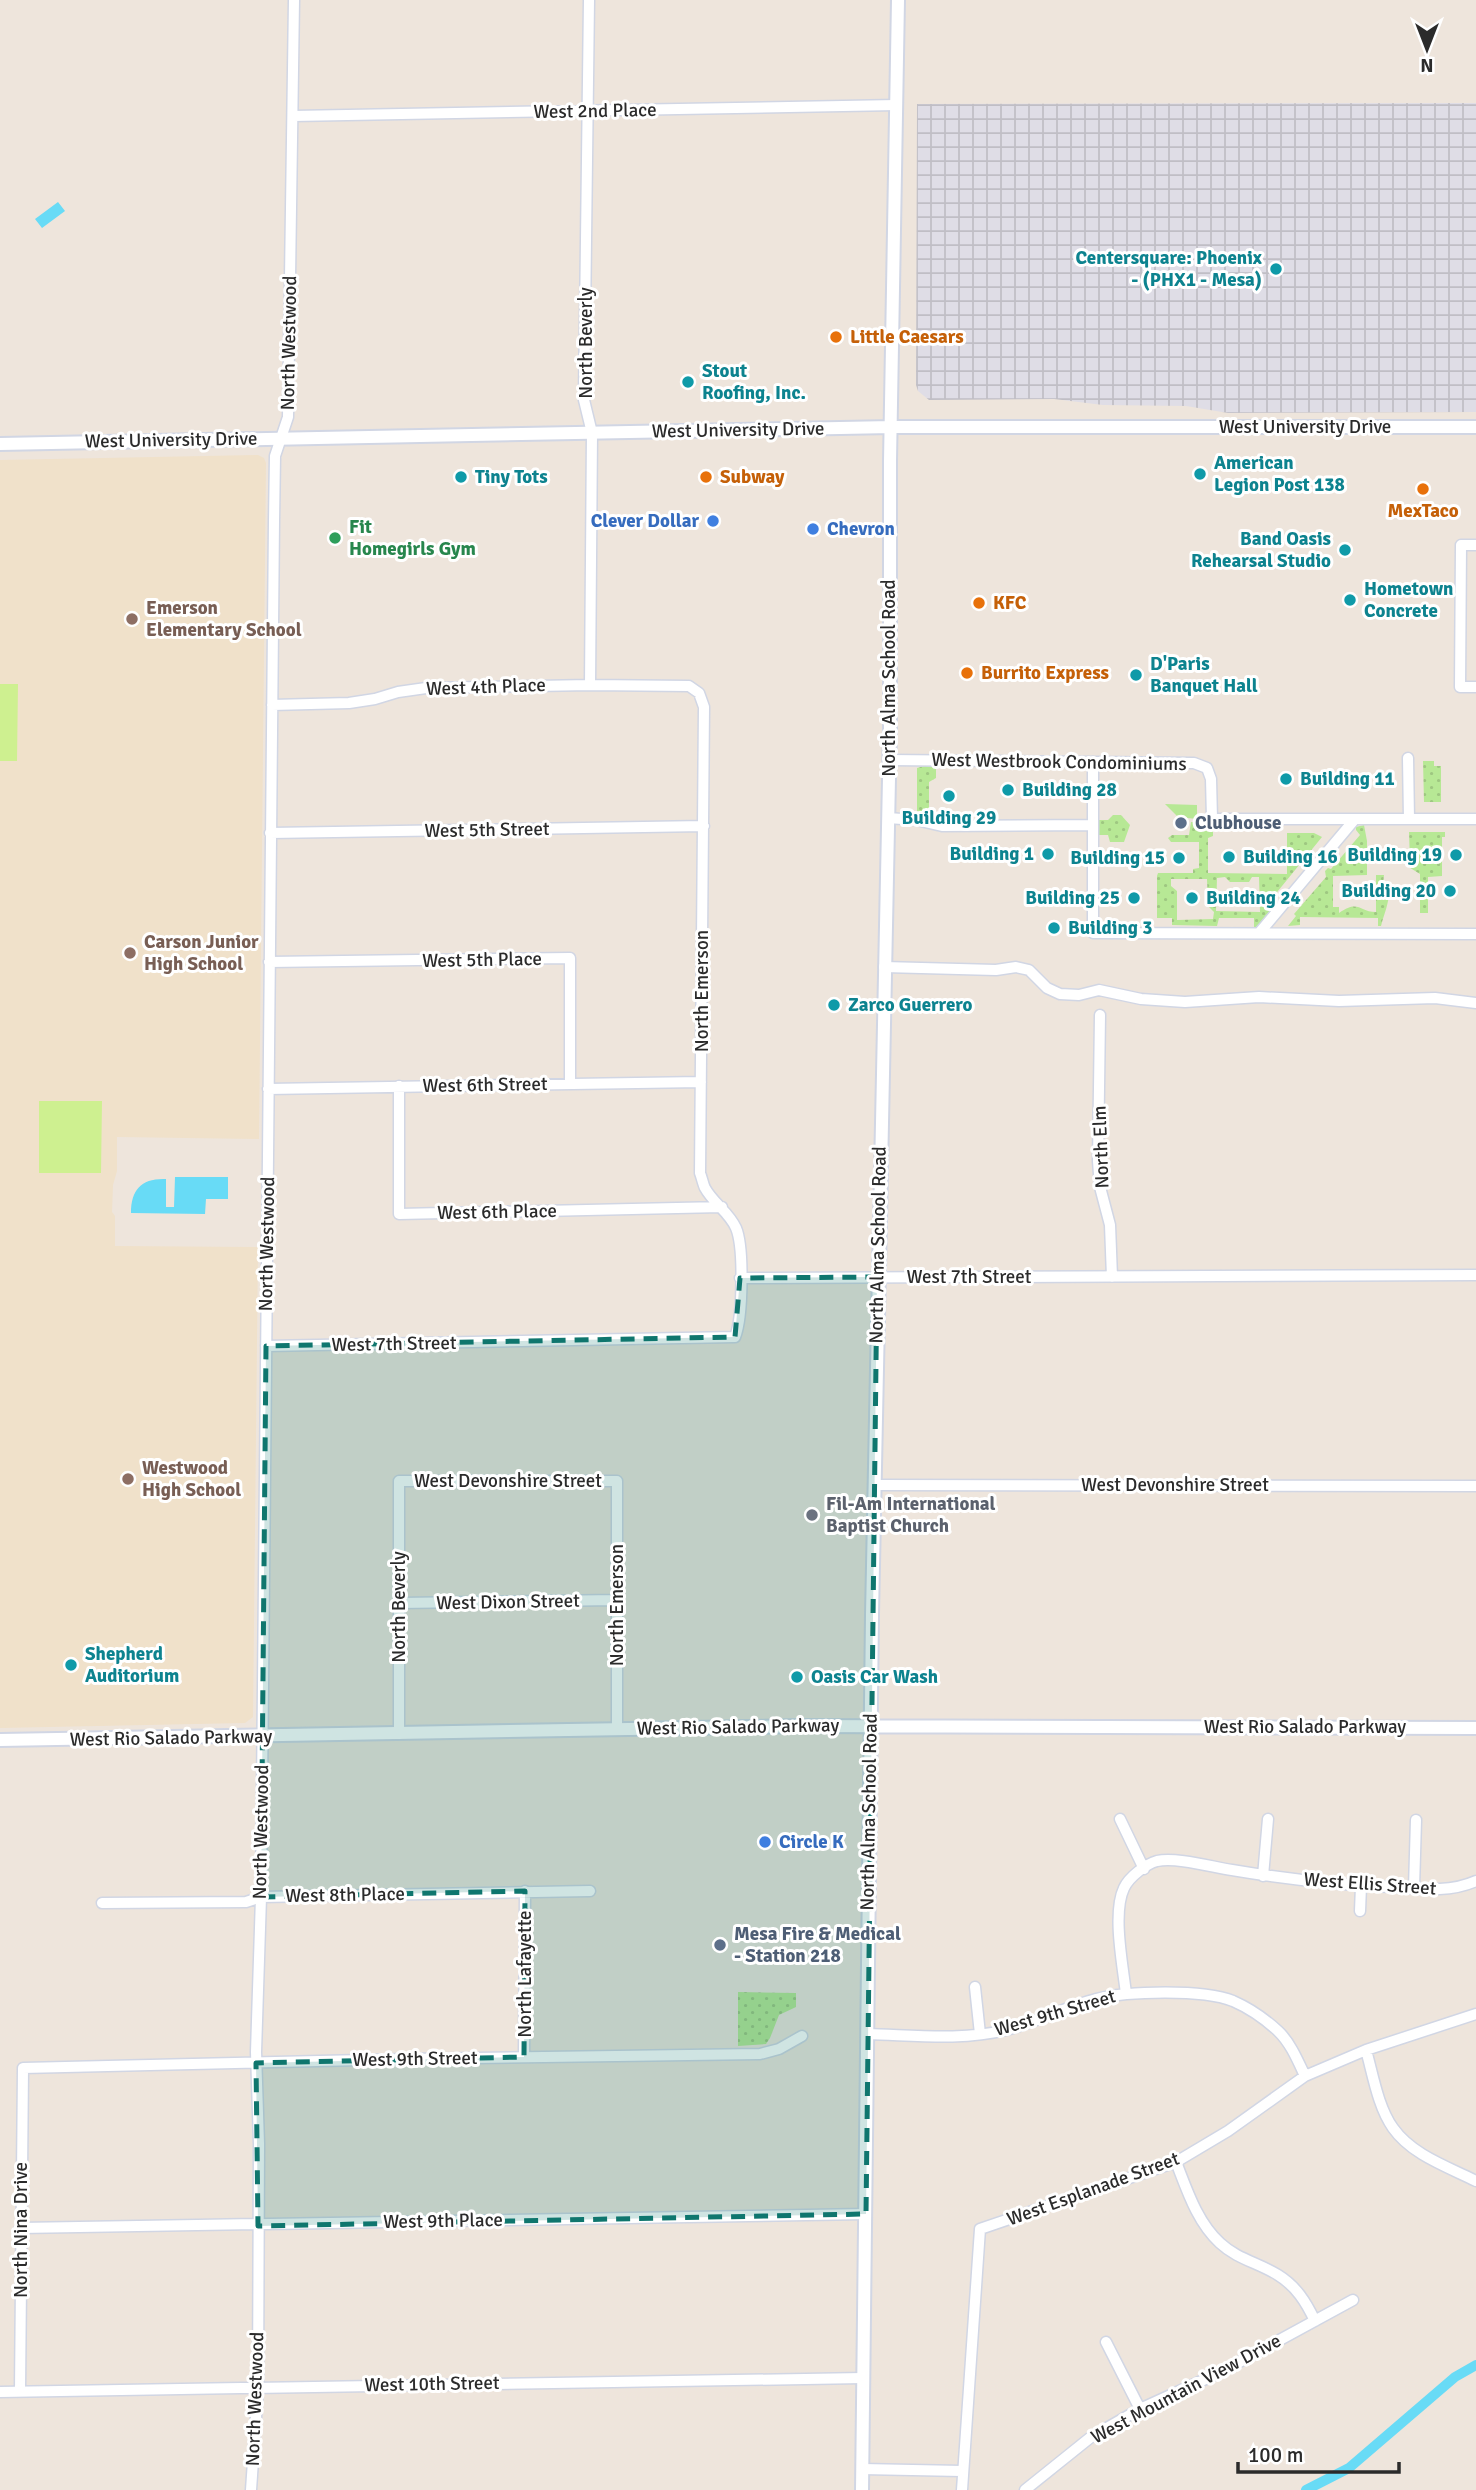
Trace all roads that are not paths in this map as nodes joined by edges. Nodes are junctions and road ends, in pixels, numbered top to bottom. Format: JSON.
{"nodes":[{"id":1,"x":294,"y":0,"type":"edge"},
{"id":2,"x":589,"y":0,"type":"edge"},
{"id":3,"x":898,"y":0,"type":"edge"},
{"id":4,"x":897,"y":105,"type":"junction"},
{"id":5,"x":587,"y":111,"type":"junction"},
{"id":6,"x":293,"y":116,"type":"junction"},
{"id":7,"x":892,"y":427,"type":"junction"},
{"id":8,"x":1476,"y":427,"type":"edge"},
{"id":9,"x":592,"y":433,"type":"junction"},
{"id":10,"x":281,"y":438,"type":"junction"},
{"id":11,"x":0,"y":444,"type":"edge"},
{"id":12,"x":1476,"y":545,"type":"edge"},
{"id":13,"x":590,"y":685,"type":"junction"},
{"id":14,"x":1476,"y":687,"type":"edge"},
{"id":15,"x":699,"y":693,"type":"joint"},
{"id":16,"x":272,"y":705,"type":"junction"},
{"id":17,"x":1408,"y":758,"type":"dead end"},
{"id":18,"x":889,"y":760,"type":"junction"},
{"id":19,"x":1093,"y":762,"type":"junction"},
{"id":20,"x":888,"y":818,"type":"junction"},
{"id":21,"x":1476,"y":819,"type":"edge"},
{"id":22,"x":1355,"y":820,"type":"junction"},
{"id":23,"x":1409,"y":820,"type":"junction"},
{"id":24,"x":1093,"y":825,"type":"junction"},
{"id":25,"x":704,"y":827,"type":"junction"},
{"id":26,"x":270,"y":832,"type":"junction"},
{"id":27,"x":1260,"y":932,"type":"junction"},
{"id":28,"x":1476,"y":934,"type":"edge"},
{"id":29,"x":269,"y":962,"type":"junction"},
{"id":30,"x":884,"y":967,"type":"junction"},
{"id":31,"x":1476,"y":1003,"type":"edge"},
{"id":32,"x":1100,"y":1015,"type":"dead end"},
{"id":33,"x":701,"y":1082,"type":"junction"},
{"id":34,"x":570,"y":1084,"type":"junction"},
{"id":35,"x":399,"y":1086,"type":"junction"},
{"id":36,"x":268,"y":1089,"type":"junction"},
{"id":37,"x":722,"y":1207,"type":"junction"},
{"id":38,"x":1476,"y":1275,"type":"edge"},
{"id":39,"x":877,"y":1277,"type":"junction"},
{"id":40,"x":1112,"y":1277,"type":"junction"},
{"id":41,"x":740,"y":1278,"type":"junction"},
{"id":42,"x":266,"y":1346,"type":"junction"},
{"id":43,"x":399,"y":1481,"type":"joint"},
{"id":44,"x":617,"y":1481,"type":"joint"},
{"id":45,"x":874,"y":1485,"type":"junction"},
{"id":46,"x":1476,"y":1486,"type":"edge"},
{"id":47,"x":616,"y":1600,"type":"junction"},
{"id":48,"x":399,"y":1603,"type":"junction"},
{"id":49,"x":871,"y":1725,"type":"junction"},
{"id":50,"x":1476,"y":1728,"type":"edge"},
{"id":51,"x":617,"y":1729,"type":"junction"},
{"id":52,"x":399,"y":1734,"type":"junction"},
{"id":53,"x":263,"y":1737,"type":"junction"},
{"id":54,"x":0,"y":1740,"type":"edge"},
{"id":55,"x":1120,"y":1819,"type":"dead end"},
{"id":56,"x":1268,"y":1819,"type":"dead end"},
{"id":57,"x":1416,"y":1820,"type":"dead end"},
{"id":58,"x":1144,"y":1869,"type":"junction"},
{"id":59,"x":1263,"y":1876,"type":"junction"},
{"id":60,"x":1476,"y":1881,"type":"edge"},
{"id":61,"x":1361,"y":1886,"type":"junction"},
{"id":62,"x":1414,"y":1888,"type":"junction"},
{"id":63,"x":525,"y":1891,"type":"junction"},
{"id":64,"x":590,"y":1891,"type":"dead end"},
{"id":65,"x":261,"y":1897,"type":"junction"},
{"id":66,"x":102,"y":1903,"type":"dead end"},
{"id":67,"x":1360,"y":1911,"type":"dead end"},
{"id":68,"x":975,"y":1987,"type":"dead end"},
{"id":69,"x":1126,"y":1994,"type":"junction"},
{"id":70,"x":1476,"y":2014,"type":"edge"},
{"id":71,"x":868,"y":2034,"type":"junction"},
{"id":72,"x":980,"y":2034,"type":"junction"},
{"id":73,"x":802,"y":2036,"type":"dead end"},
{"id":74,"x":1366,"y":2050,"type":"junction"},
{"id":75,"x":524,"y":2057,"type":"junction"},
{"id":76,"x":257,"y":2063,"type":"junction"},
{"id":77,"x":23,"y":2068,"type":"joint"},
{"id":78,"x":1304,"y":2076,"type":"junction"},
{"id":79,"x":1176,"y":2162,"type":"junction"},
{"id":80,"x":1476,"y":2181,"type":"edge"},
{"id":81,"x":866,"y":2214,"type":"junction"},
{"id":82,"x":258,"y":2225,"type":"junction"},
{"id":83,"x":20,"y":2228,"type":"junction"},
{"id":84,"x":1353,"y":2300,"type":"dead end"},
{"id":85,"x":1315,"y":2321,"type":"junction"},
{"id":86,"x":1106,"y":2342,"type":"dead end"},
{"id":87,"x":863,"y":2378,"type":"junction"},
{"id":88,"x":258,"y":2388,"type":"junction"},
{"id":89,"x":20,"y":2391,"type":"junction"},
{"id":90,"x":0,"y":2392,"type":"edge"},
{"id":91,"x":1140,"y":2409,"type":"junction"},
{"id":92,"x":862,"y":2469,"type":"junction"},
{"id":93,"x":962,"y":2471,"type":"junction"},
{"id":94,"x":251,"y":2490,"type":"edge"},
{"id":95,"x":862,"y":2490,"type":"edge"},
{"id":96,"x":962,"y":2490,"type":"edge"},
{"id":97,"x":1025,"y":2490,"type":"edge"}],
"edges":[{"from":1,"to":6,"type":"street","name":"North Westwood"},
{"from":2,"to":5,"type":"street","name":"North Beverly"},
{"from":3,"to":4,"type":"main road","name":"North Alma School Road"},
{"from":4,"to":5,"type":"street","name":"West 2nd Place"},
{"from":4,"to":7,"type":"main road","name":"North Alma School Road"},
{"from":5,"to":6,"type":"street","name":"West 2nd Place"},
{"from":5,"to":9,"type":"street","name":"North Beverly"},
{"from":6,"to":10,"type":"street","name":"North Westwood"},
{"from":7,"to":8,"type":"main road","name":"West University Drive"},
{"from":7,"to":9,"type":"main road","name":"West University Drive"},
{"from":7,"to":18,"type":"main road","name":"North Alma School Road"},
{"from":9,"to":10,"type":"main road","name":"West University Drive"},
{"from":9,"to":13,"type":"street","name":"North Beverly"},
{"from":10,"to":11,"type":"main road","name":"West University Drive"},
{"from":10,"to":16,"type":"street","name":"North Westwood"},
{"from":12,"to":14,"type":"street"},
{"from":13,"to":15,"type":"street","name":"West 4th Place"},
{"from":13,"to":16,"type":"street","name":"West 4th Place"},
{"from":15,"to":25,"type":"street","name":"North Emerson"},
{"from":16,"to":26,"type":"street","name":"North Westwood"},
{"from":17,"to":23,"type":"street"},
{"from":18,"to":19,"type":"street","name":"West Westbrook Condominiums"},
{"from":18,"to":20,"type":"main road","name":"North Alma School Road"},
{"from":19,"to":22,"type":"street","name":"West Westbrook Condominiums"},
{"from":19,"to":24,"type":"street"},
{"from":20,"to":24,"type":"street"},
{"from":20,"to":30,"type":"main road","name":"North Alma School Road"},
{"from":21,"to":23,"type":"street","name":"West Westbrook Condominiums"},
{"from":22,"to":23,"type":"street","name":"West Westbrook Condominiums"},
{"from":22,"to":27,"type":"street"},
{"from":24,"to":27,"type":"street"},
{"from":25,"to":26,"type":"street","name":"West 5th Street"},
{"from":25,"to":33,"type":"street","name":"North Emerson"},
{"from":26,"to":29,"type":"street","name":"North Westwood"},
{"from":27,"to":28,"type":"street"},
{"from":29,"to":34,"type":"street","name":"West 5th Place"},
{"from":29,"to":36,"type":"street","name":"North Westwood"},
{"from":30,"to":31,"type":"street"},
{"from":30,"to":39,"type":"main road","name":"North Alma School Road"},
{"from":32,"to":40,"type":"street","name":"North Elm"},
{"from":33,"to":34,"type":"street","name":"West 6th Street"},
{"from":33,"to":37,"type":"street","name":"North Emerson"},
{"from":34,"to":35,"type":"street","name":"West 6th Street"},
{"from":35,"to":36,"type":"street","name":"West 6th Street"},
{"from":35,"to":37,"type":"street","name":"West 6th Place"},
{"from":36,"to":42,"type":"street","name":"North Westwood"},
{"from":37,"to":41,"type":"street","name":"North Emerson"},
{"from":38,"to":40,"type":"street","name":"West 7th Street"},
{"from":39,"to":40,"type":"street","name":"West 7th Street"},
{"from":39,"to":41,"type":"street","name":"West 7th Street"},
{"from":39,"to":45,"type":"main road","name":"North Alma School Road"},
{"from":41,"to":42,"type":"street","name":"West 7th Street"},
{"from":42,"to":53,"type":"street","name":"North Westwood"},
{"from":43,"to":44,"type":"street","name":"West Devonshire Street"},
{"from":43,"to":48,"type":"street","name":"North Beverly"},
{"from":44,"to":47,"type":"street","name":"North Emerson"},
{"from":45,"to":46,"type":"street","name":"West Devonshire Street"},
{"from":45,"to":49,"type":"main road","name":"North Alma School Road"},
{"from":47,"to":48,"type":"street","name":"West Dixon Street"},
{"from":47,"to":51,"type":"street","name":"North Emerson"},
{"from":48,"to":52,"type":"street","name":"North Beverly"},
{"from":49,"to":50,"type":"main road","name":"West Rio Salado Parkway"},
{"from":49,"to":51,"type":"main road","name":"West Rio Salado Parkway"},
{"from":49,"to":71,"type":"main road","name":"North Alma School Road"},
{"from":51,"to":52,"type":"main road","name":"West Rio Salado Parkway"},
{"from":52,"to":53,"type":"main road","name":"West Rio Salado Parkway"},
{"from":53,"to":54,"type":"main road","name":"West Rio Salado Parkway"},
{"from":53,"to":65,"type":"street","name":"North Westwood"},
{"from":55,"to":58,"type":"street"},
{"from":56,"to":59,"type":"street"},
{"from":57,"to":62,"type":"street"},
{"from":58,"to":59,"type":"street","name":"West Ellis Street"},
{"from":58,"to":69,"type":"street"},
{"from":59,"to":61,"type":"street","name":"West Ellis Street"},
{"from":60,"to":62,"type":"street","name":"West Ellis Street"},
{"from":61,"to":62,"type":"street","name":"West Ellis Street"},
{"from":61,"to":67,"type":"street"},
{"from":63,"to":64,"type":"street","name":"West 8th Place"},
{"from":63,"to":65,"type":"street","name":"West 8th Place"},
{"from":63,"to":75,"type":"street","name":"North Lafayette"},
{"from":65,"to":66,"type":"street","name":"West 8th Place"},
{"from":65,"to":76,"type":"street","name":"North Westwood"},
{"from":68,"to":72,"type":"street","name":"West 9th Street"},
{"from":69,"to":72,"type":"street","name":"West 9th Street"},
{"from":69,"to":78,"type":"street","name":"West 9th Street"},
{"from":70,"to":74,"type":"street","name":"West Esplanade Street"},
{"from":71,"to":72,"type":"street","name":"West 9th Street"},
{"from":71,"to":81,"type":"main road","name":"North Alma School Road"},
{"from":73,"to":75,"type":"street","name":"West 9th Street"},
{"from":74,"to":78,"type":"street","name":"West Esplanade Street"},
{"from":74,"to":80,"type":"street"},
{"from":75,"to":76,"type":"street","name":"West 9th Street"},
{"from":76,"to":77,"type":"street","name":"West 9th Street"},
{"from":76,"to":82,"type":"street","name":"North Westwood"},
{"from":77,"to":83,"type":"street","name":"North Nina Drive"},
{"from":78,"to":79,"type":"street","name":"West Esplanade Street"},
{"from":79,"to":85,"type":"street"},
{"from":79,"to":93,"type":"street","name":"West Esplanade Street"},
{"from":81,"to":82,"type":"street","name":"West 9th Place"},
{"from":81,"to":87,"type":"main road","name":"North Alma School Road"},
{"from":82,"to":83,"type":"street","name":"West 9th Place"},
{"from":82,"to":88,"type":"street","name":"North Westwood"},
{"from":83,"to":89,"type":"street","name":"North Nina Drive"},
{"from":84,"to":85,"type":"street","name":"West Mountain View Drive"},
{"from":85,"to":91,"type":"street","name":"West Mountain View Drive"},
{"from":86,"to":91,"type":"street"},
{"from":87,"to":88,"type":"street","name":"West 10th Street"},
{"from":87,"to":92,"type":"main road","name":"North Alma School Road"},
{"from":88,"to":89,"type":"street","name":"West 10th Street"},
{"from":88,"to":94,"type":"street","name":"North Westwood"},
{"from":89,"to":90,"type":"street","name":"West 10th Street"},
{"from":91,"to":97,"type":"street","name":"West Mountain View Drive"},
{"from":92,"to":93,"type":"street"},
{"from":92,"to":95,"type":"main road","name":"North Alma School Road"},
{"from":93,"to":96,"type":"street","name":"West Esplanade Street"}]}
